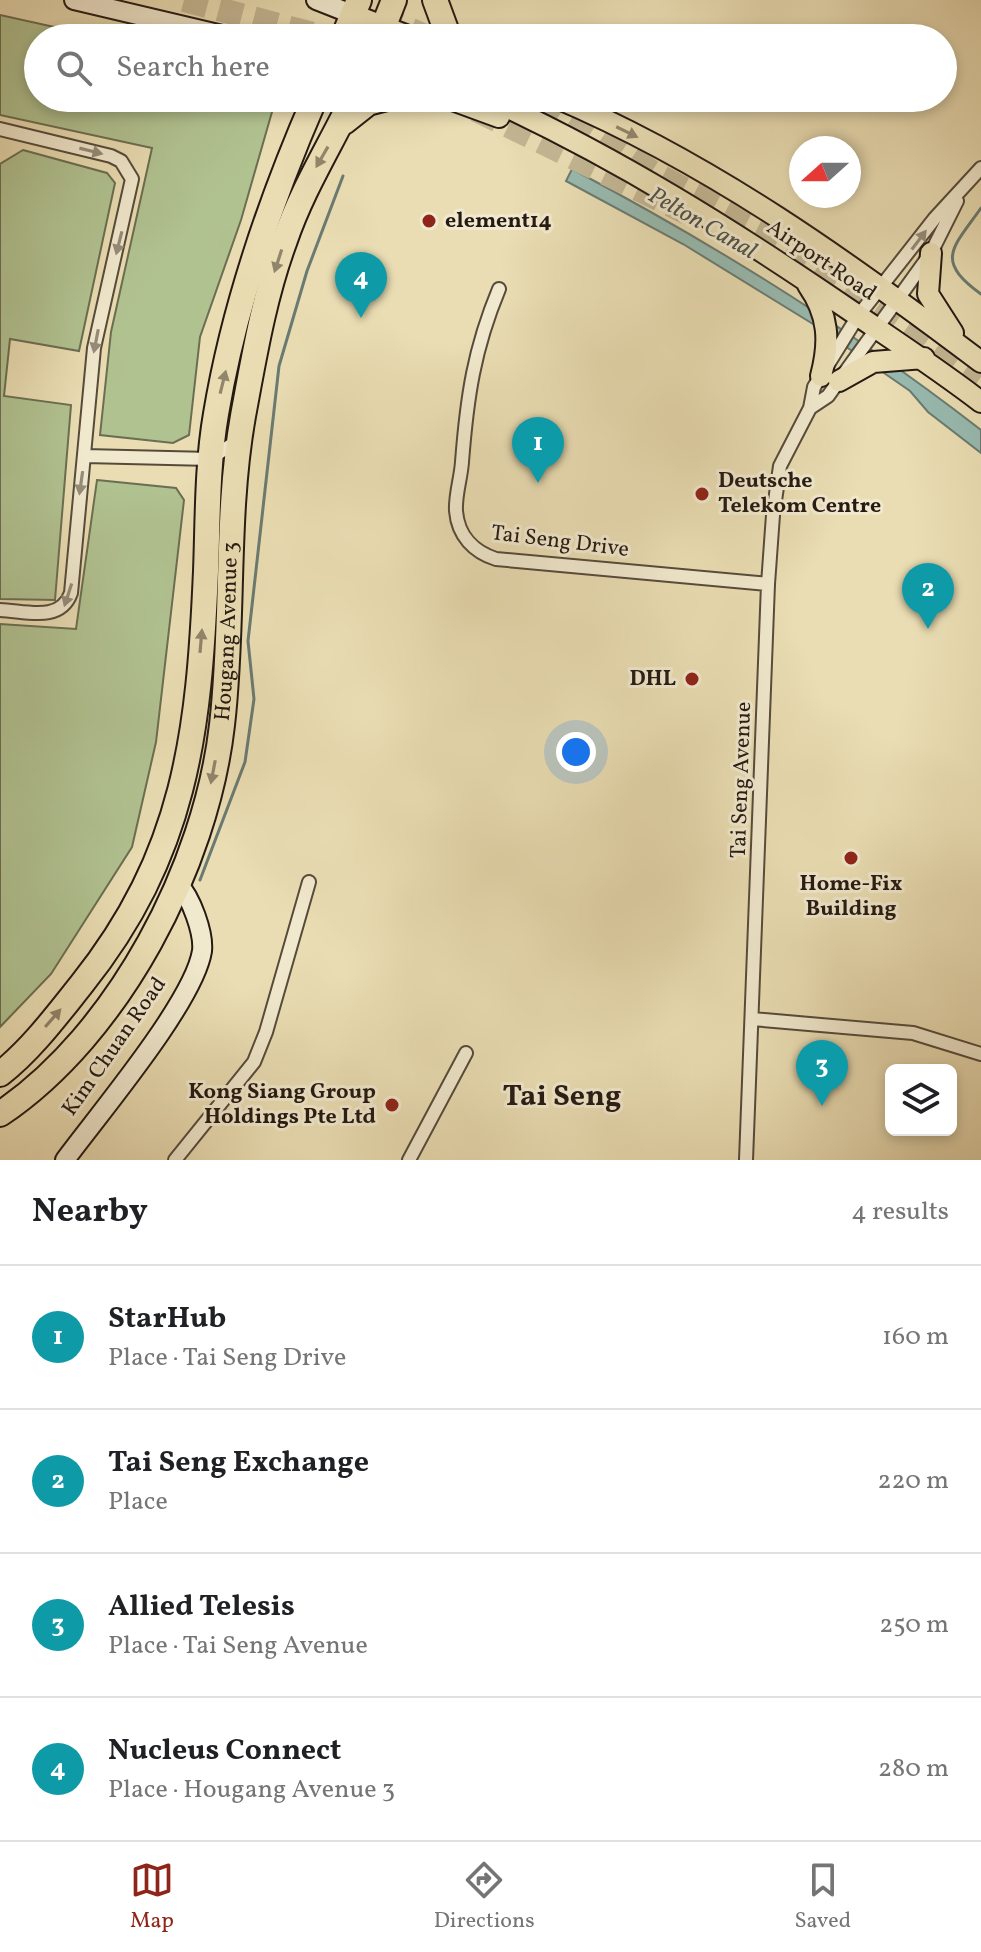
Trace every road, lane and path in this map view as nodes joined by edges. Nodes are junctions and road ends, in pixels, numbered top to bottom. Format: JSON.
{"nodes":[{"id":1,"x":74,"y":0,"type":"edge"},
{"id":2,"x":316,"y":0,"type":"edge"},
{"id":3,"x":394,"y":0,"type":"edge"},
{"id":4,"x":435,"y":0,"type":"edge"},
{"id":5,"x":356,"y":8,"type":"edge"},
{"id":6,"x":176,"y":24,"type":"edge"},
{"id":7,"x":369,"y":24,"type":"edge"},
{"id":8,"x":382,"y":24,"type":"edge"},
{"id":9,"x":444,"y":24,"type":"edge"},
{"id":10,"x":300,"y":112,"type":"edge"},
{"id":11,"x":309,"y":112,"type":"edge"},
{"id":12,"x":346,"y":112,"type":"edge"},
{"id":13,"x":357,"y":112,"type":"edge"},
{"id":14,"x":488,"y":112,"type":"edge"},
{"id":15,"x":515,"y":112,"type":"edge"},
{"id":16,"x":586,"y":112,"type":"edge"},
{"id":17,"x":340,"y":126,"type":"junction"},
{"id":18,"x":0,"y":129,"type":"edge"},
{"id":19,"x":301,"y":131,"type":"junction"},
{"id":20,"x":981,"y":168,"type":"edge"},
{"id":21,"x":629,"y":169,"type":"junction"},
{"id":22,"x":960,"y":195,"type":"junction"},
{"id":23,"x":931,"y":253,"type":"junction"},
{"id":24,"x":803,"y":278,"type":"junction"},
{"id":25,"x":499,"y":289,"type":"dead end"},
{"id":26,"x":889,"y":293,"type":"junction"},
{"id":27,"x":858,"y":316,"type":"junction"},
{"id":28,"x":876,"y":327,"type":"junction"},
{"id":29,"x":974,"y":356,"type":"edge"},
{"id":30,"x":924,"y":358,"type":"junction"},
{"id":31,"x":830,"y":378,"type":"junction"},
{"id":32,"x":981,"y":402,"type":"edge"},
{"id":33,"x":810,"y":408,"type":"junction"},
{"id":34,"x":240,"y":439,"type":"junction"},
{"id":35,"x":85,"y":456,"type":"junction"},
{"id":36,"x":210,"y":459,"type":"junction"},
{"id":37,"x":236,"y":486,"type":"junction"},
{"id":38,"x":209,"y":497,"type":"junction"},
{"id":39,"x":768,"y":584,"type":"junction"},
{"id":40,"x":0,"y":610,"type":"edge"},
{"id":41,"x":309,"y":882,"type":"dead end"},
{"id":42,"x":178,"y":884,"type":"junction"},
{"id":43,"x":193,"y":914,"type":"junction"},
{"id":44,"x":164,"y":915,"type":"junction"},
{"id":45,"x":752,"y":1019,"type":"junction"},
{"id":46,"x":466,"y":1053,"type":"dead end"},
{"id":47,"x":981,"y":1054,"type":"edge"},
{"id":48,"x":0,"y":1074,"type":"edge"},
{"id":49,"x":0,"y":1114,"type":"edge"},
{"id":50,"x":180,"y":1159,"type":"edge"},
{"id":51,"x":65,"y":1160,"type":"edge"},
{"id":52,"x":409,"y":1160,"type":"edge"},
{"id":53,"x":746,"y":1160,"type":"edge"}],
"edges":[{"from":1,"to":6,"type":"main road"},
{"from":2,"to":5,"type":"main road"},
{"from":3,"to":8,"type":"highway"},
{"from":4,"to":9,"type":"highway"},
{"from":5,"to":7,"type":"main road"},
{"from":10,"to":19,"type":"highway"},
{"from":11,"to":19,"type":"highway","name":"Hougang Avenue 3"},
{"from":12,"to":17,"type":"highway","name":"Hougang Avenue 3"},
{"from":13,"to":17,"type":"highway"},
{"from":14,"to":21,"type":"main road","name":"Airport Road"},
{"from":15,"to":21,"type":"main road","name":"Airport Road"},
{"from":16,"to":26,"type":"main road","name":"Airport Road","one_way":true},
{"from":17,"to":34,"type":"highway","name":"Hougang Avenue 3","one_way":true},
{"from":18,"to":35,"type":"street","one_way":true},
{"from":36,"to":19,"type":"highway","name":"Hougang Avenue 3","one_way":true},
{"from":20,"to":22,"type":"street"},
{"from":21,"to":24,"type":"main road","name":"Airport Road"},
{"from":22,"to":23,"type":"street"},
{"from":26,"to":22,"type":"street","one_way":true},
{"from":23,"to":26,"type":"street"},
{"from":23,"to":29,"type":"main road"},
{"from":24,"to":27,"type":"main road","name":"Airport Road"},
{"from":24,"to":31,"type":"main road"},
{"from":25,"to":39,"type":"street","name":"Tai Seng Drive"},
{"from":26,"to":27,"type":"street","name":"Tai Seng Avenue"},
{"from":26,"to":28,"type":"street","name":"Tai Seng Avenue"},
{"from":26,"to":29,"type":"main road","name":"Airport Road"},
{"from":27,"to":28,"type":"main road","name":"Airport Road"},
{"from":27,"to":31,"type":"street","name":"Tai Seng Avenue"},
{"from":28,"to":30,"type":"main road","name":"Airport Road"},
{"from":28,"to":31,"type":"street","name":"Tai Seng Avenue"},
{"from":30,"to":31,"type":"main road"},
{"from":30,"to":32,"type":"main road","name":"Airport Road"},
{"from":31,"to":33,"type":"street","name":"Tai Seng Avenue"},
{"from":31,"to":33,"type":"street","name":"Tai Seng Avenue"},
{"from":33,"to":39,"type":"street","name":"Tai Seng Avenue"},
{"from":34,"to":36,"type":"street"},
{"from":34,"to":37,"type":"highway","name":"Hougang Avenue 3"},
{"from":35,"to":36,"type":"street"},
{"from":35,"to":40,"type":"street","one_way":true},
{"from":36,"to":38,"type":"highway","name":"Hougang Avenue 3"},
{"from":37,"to":38,"type":"highway"},
{"from":37,"to":42,"type":"highway","name":"Hougang Avenue 3","one_way":true},
{"from":48,"to":38,"type":"highway","name":"Hougang Avenue 3","one_way":true},
{"from":39,"to":45,"type":"street","name":"Tai Seng Avenue"},
{"from":41,"to":50,"type":"street"},
{"from":42,"to":43,"type":"main road","name":"Kim Chuan Road"},
{"from":42,"to":44,"type":"highway","name":"Hougang Avenue 3"},
{"from":43,"to":44,"type":"main road"},
{"from":43,"to":51,"type":"main road","name":"Kim Chuan Road"},
{"from":44,"to":49,"type":"highway","name":"Hougang Avenue 3"},
{"from":45,"to":47,"type":"street"},
{"from":45,"to":53,"type":"street","name":"Tai Seng Avenue"},
{"from":46,"to":52,"type":"street"}]}
